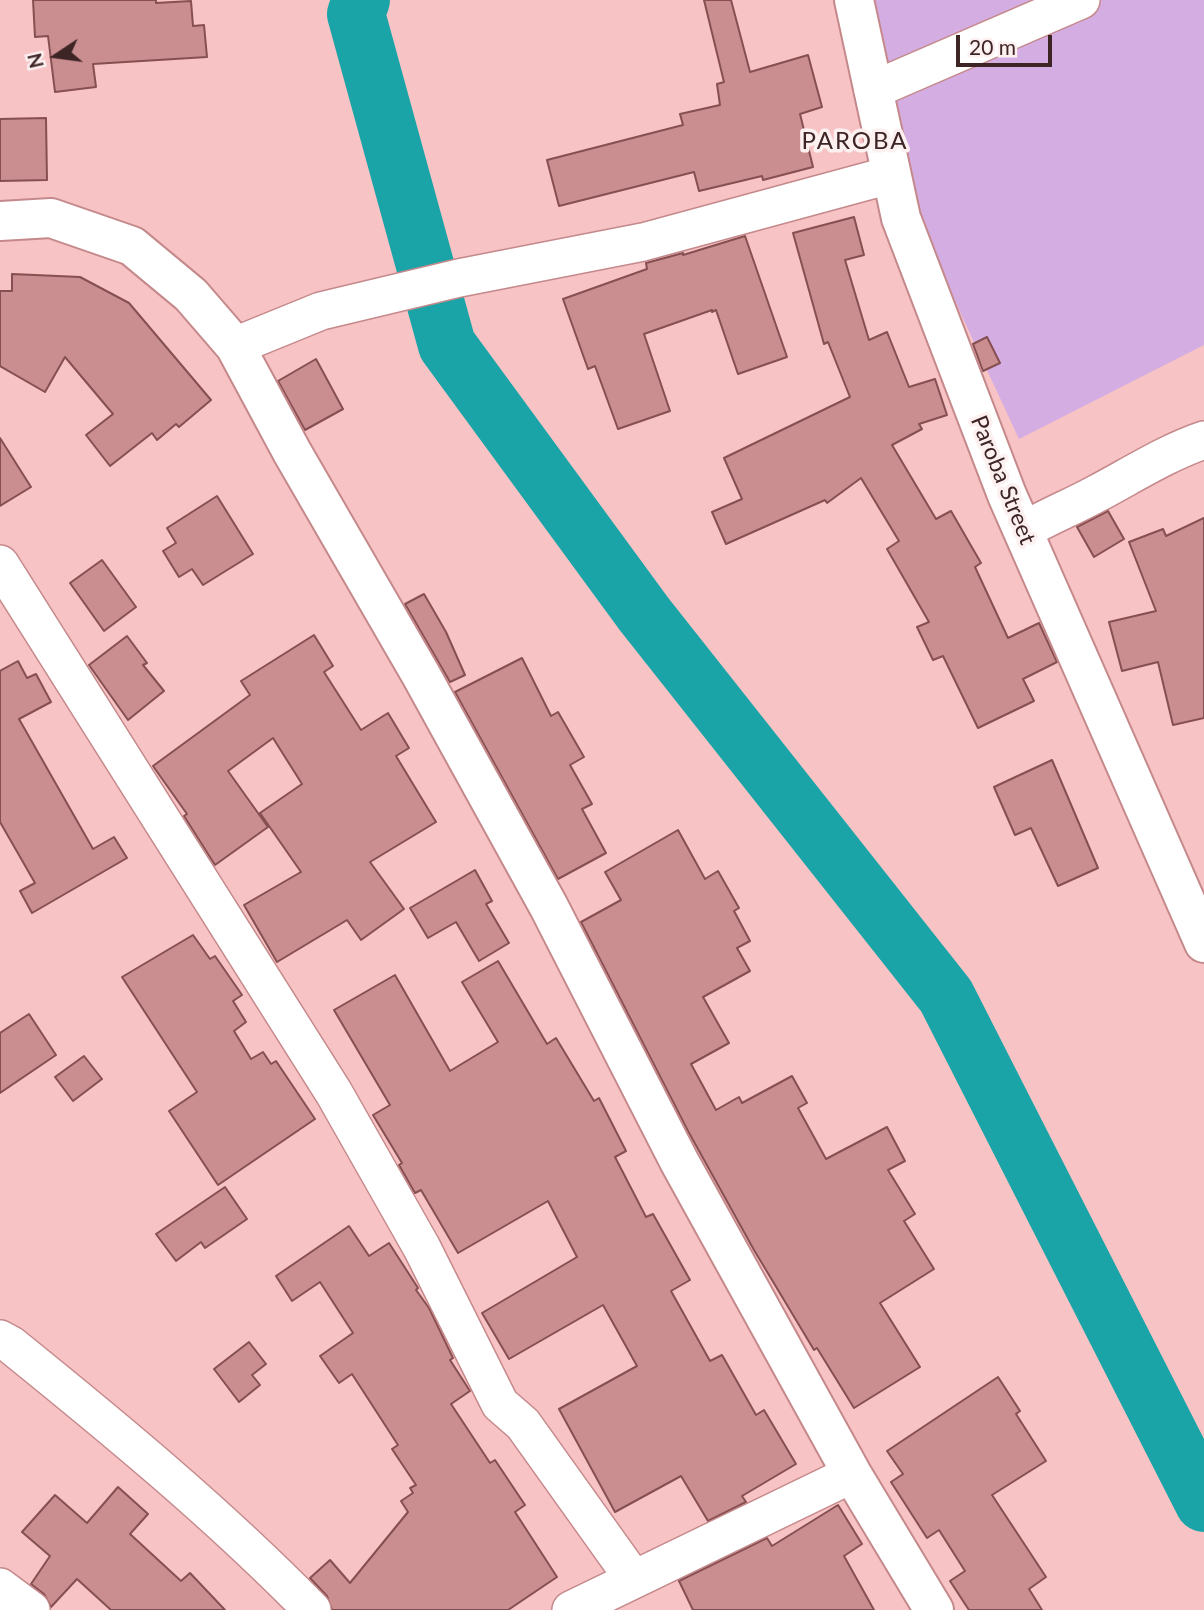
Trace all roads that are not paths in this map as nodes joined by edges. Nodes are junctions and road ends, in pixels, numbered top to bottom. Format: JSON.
{"nodes":[{"id":1,"x":854,"y":0,"type":"edge"},
{"id":2,"x":1081,"y":0,"type":"edge"},
{"id":3,"x":873,"y":90,"type":"junction"},
{"id":4,"x":890,"y":175,"type":"junction"},
{"id":5,"x":0,"y":221,"type":"edge"},
{"id":6,"x":235,"y":346,"type":"junction"},
{"id":7,"x":1204,"y":440,"type":"edge"},
{"id":8,"x":1023,"y":531,"type":"junction"},
{"id":9,"x":0,"y":564,"type":"edge"},
{"id":10,"x":1204,"y":943,"type":"edge"},
{"id":11,"x":0,"y":1339,"type":"edge"},
{"id":12,"x":852,"y":1474,"type":"junction"},
{"id":13,"x":633,"y":1578,"type":"junction"},
{"id":14,"x":0,"y":1587,"type":"edge"},
{"id":15,"x":31,"y":1610,"type":"edge"},
{"id":16,"x":312,"y":1610,"type":"edge"},
{"id":17,"x":571,"y":1610,"type":"edge"},
{"id":18,"x":934,"y":1610,"type":"edge"}],
"edges":[{"from":1,"to":3,"type":"main road","name":"Paroba Street"},
{"from":2,"to":3,"type":"street"},
{"from":3,"to":4,"type":"main road","name":"Paroba Street"},
{"from":4,"to":6,"type":"street"},
{"from":4,"to":8,"type":"main road","name":"Paroba Street"},
{"from":5,"to":6,"type":"main road"},
{"from":6,"to":12,"type":"main road"},
{"from":7,"to":8,"type":"street"},
{"from":8,"to":10,"type":"main road","name":"Paroba Street"},
{"from":9,"to":13,"type":"street"},
{"from":11,"to":16,"type":"street"},
{"from":12,"to":13,"type":"street"},
{"from":12,"to":18,"type":"main road"},
{"from":13,"to":17,"type":"street"},
{"from":14,"to":15,"type":"street"}]}
